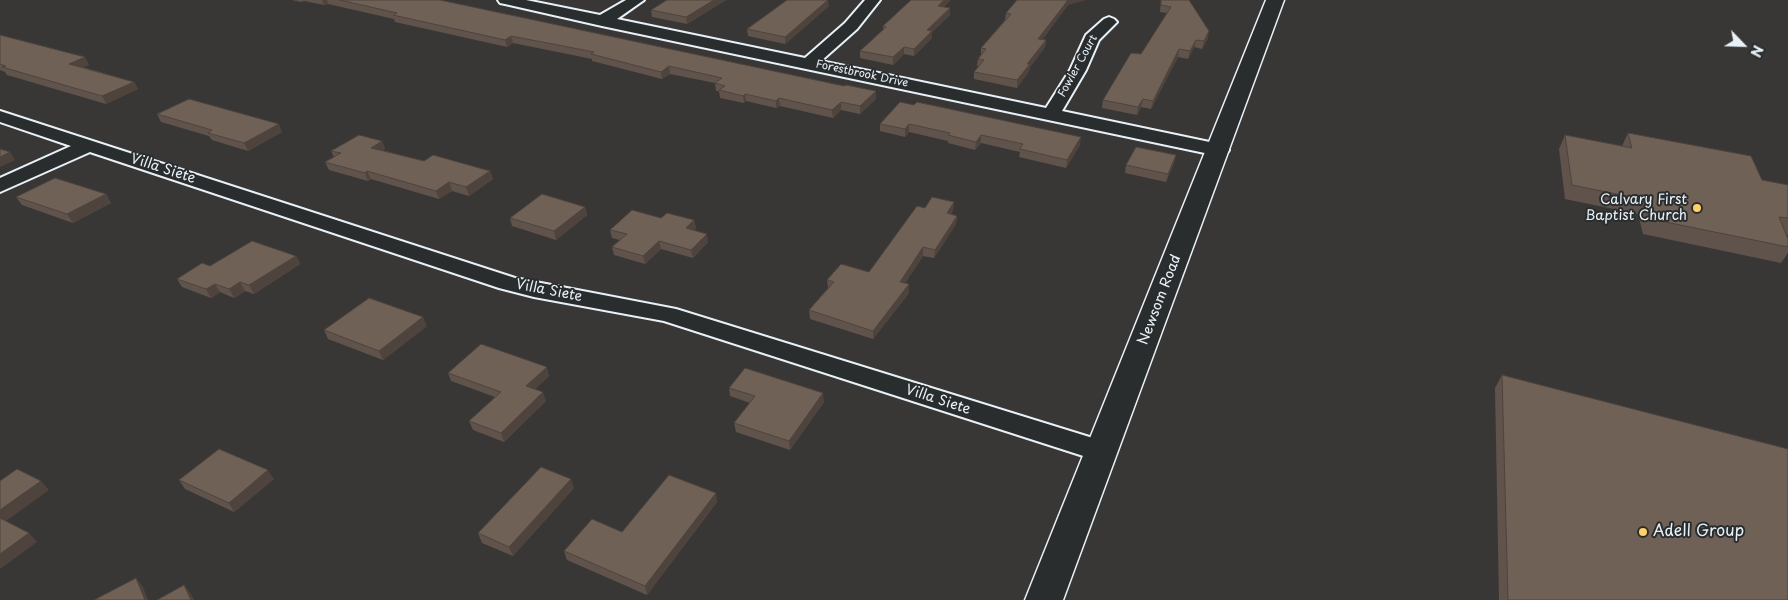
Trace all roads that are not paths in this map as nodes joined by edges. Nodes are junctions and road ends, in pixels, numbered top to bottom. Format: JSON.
{"nodes":[{"id":1,"x":505,"y":0,"type":"edge"},
{"id":2,"x":637,"y":0,"type":"edge"},
{"id":3,"x":873,"y":0,"type":"edge"},
{"id":4,"x":1275,"y":0,"type":"edge"},
{"id":5,"x":602,"y":21,"type":"junction"},
{"id":6,"x":1109,"y":22,"type":"dead end"},
{"id":7,"x":809,"y":64,"type":"junction"},
{"id":8,"x":1051,"y":114,"type":"junction"},
{"id":9,"x":0,"y":116,"type":"edge"},
{"id":10,"x":89,"y":145,"type":"junction"},
{"id":11,"x":1219,"y":150,"type":"junction"},
{"id":12,"x":0,"y":186,"type":"edge"},
{"id":13,"x":1102,"y":451,"type":"junction"},
{"id":14,"x":1044,"y":600,"type":"edge"}],
"edges":[{"from":1,"to":5,"type":"street","name":"Forestbrook Drive"},
{"from":2,"to":5,"type":"street"},
{"from":3,"to":7,"type":"street"},
{"from":4,"to":11,"type":"street","name":"Newsom Road"},
{"from":5,"to":7,"type":"street","name":"Forestbrook Drive"},
{"from":6,"to":8,"type":"street","name":"Fowler Court"},
{"from":7,"to":8,"type":"street","name":"Forestbrook Drive"},
{"from":8,"to":11,"type":"street","name":"Forestbrook Drive"},
{"from":9,"to":10,"type":"street","name":"Villa Siete"},
{"from":10,"to":12,"type":"street"},
{"from":10,"to":13,"type":"street","name":"Villa Siete"},
{"from":11,"to":13,"type":"street","name":"Newsom Road"},
{"from":13,"to":14,"type":"street","name":"Newsom Road"}]}
